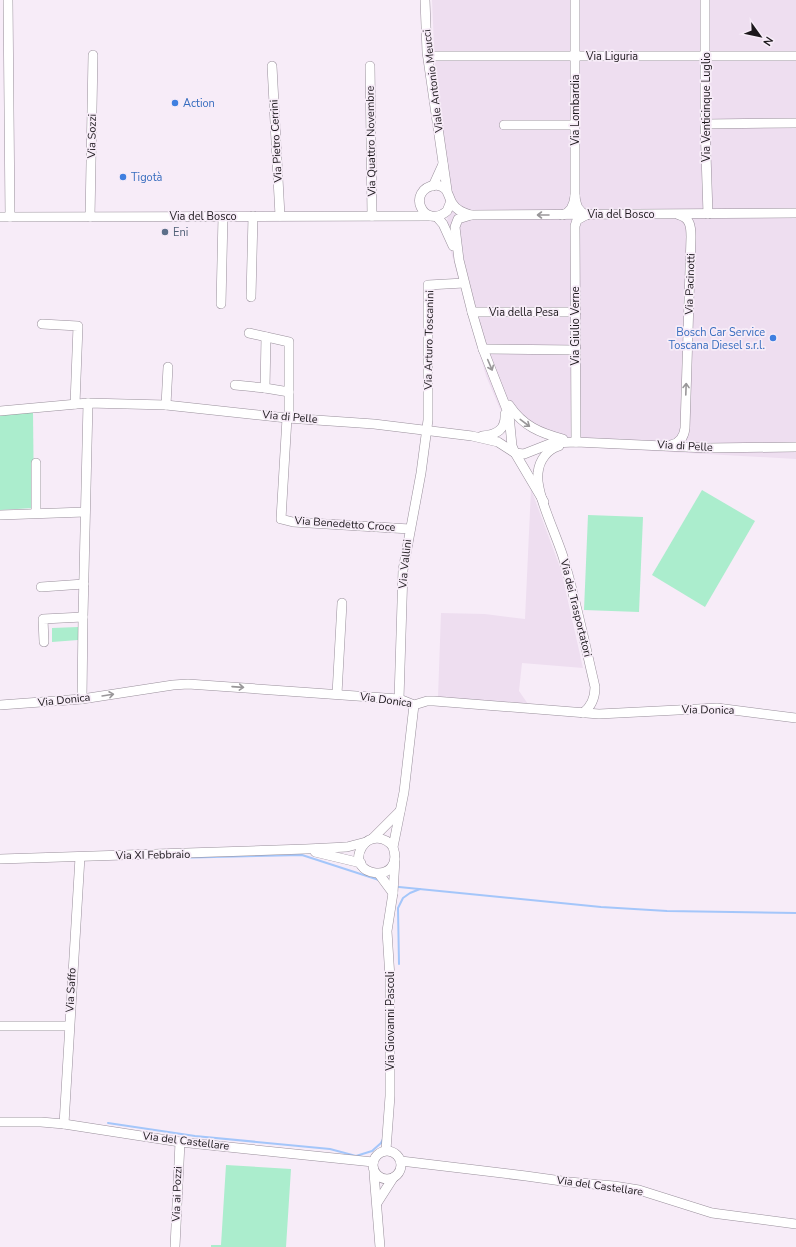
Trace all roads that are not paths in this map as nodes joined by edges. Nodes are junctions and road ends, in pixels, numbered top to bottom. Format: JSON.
{"nodes":[{"id":1,"x":8,"y":0,"type":"edge"},
{"id":2,"x":425,"y":0,"type":"edge"},
{"id":3,"x":575,"y":0,"type":"edge"},
{"id":4,"x":705,"y":0,"type":"edge"},
{"id":5,"x":94,"y":55,"type":"dead end"},
{"id":6,"x":575,"y":55,"type":"junction"},
{"id":7,"x":428,"y":56,"type":"junction"},
{"id":8,"x":706,"y":56,"type":"junction"},
{"id":9,"x":796,"y":56,"type":"edge"},
{"id":10,"x":272,"y":66,"type":"dead end"},
{"id":11,"x":370,"y":66,"type":"dead end"},
{"id":12,"x":796,"y":123,"type":"edge"},
{"id":13,"x":705,"y":124,"type":"junction"},
{"id":14,"x":504,"y":125,"type":"dead end"},
{"id":15,"x":575,"y":125,"type":"junction"},
{"id":16,"x":443,"y":162,"type":"junction"},
{"id":17,"x":433,"y":186,"type":"junction"},
{"id":18,"x":446,"y":190,"type":"junction"},
{"id":19,"x":576,"y":196,"type":"junction"},
{"id":20,"x":451,"y":201,"type":"junction"},
{"id":21,"x":419,"y":205,"type":"junction"},
{"id":22,"x":796,"y":213,"type":"edge"},
{"id":23,"x":676,"y":214,"type":"junction"},
{"id":24,"x":708,"y":214,"type":"junction"},
{"id":25,"x":471,"y":215,"type":"junction"},
{"id":26,"x":562,"y":215,"type":"junction"},
{"id":27,"x":586,"y":215,"type":"junction"},
{"id":28,"x":223,"y":216,"type":"junction"},
{"id":29,"x":253,"y":216,"type":"junction"},
{"id":30,"x":280,"y":216,"type":"junction"},
{"id":31,"x":372,"y":216,"type":"junction"},
{"id":32,"x":406,"y":216,"type":"junction"},
{"id":33,"x":434,"y":216,"type":"junction"},
{"id":34,"x":0,"y":217,"type":"edge"},
{"id":35,"x":10,"y":217,"type":"junction"},
{"id":36,"x":90,"y":217,"type":"junction"},
{"id":37,"x":691,"y":237,"type":"junction"},
{"id":38,"x":459,"y":260,"type":"junction"},
{"id":39,"x":464,"y":283,"type":"junction"},
{"id":40,"x":251,"y":297,"type":"dead end"},
{"id":41,"x":221,"y":304,"type":"dead end"},
{"id":42,"x":472,"y":312,"type":"junction"},
{"id":43,"x":576,"y":312,"type":"junction"},
{"id":44,"x":42,"y":324,"type":"dead end"},
{"id":45,"x":249,"y":333,"type":"dead end"},
{"id":46,"x":266,"y":337,"type":"junction"},
{"id":47,"x":483,"y":349,"type":"junction"},
{"id":48,"x":576,"y":350,"type":"junction"},
{"id":49,"x":168,"y":367,"type":"dead end"},
{"id":50,"x":235,"y":385,"type":"dead end"},
{"id":51,"x":265,"y":388,"type":"junction"},
{"id":52,"x":289,"y":392,"type":"junction"},
{"id":53,"x":501,"y":393,"type":"junction"},
{"id":54,"x":88,"y":403,"type":"junction"},
{"id":55,"x":75,"y":404,"type":"junction"},
{"id":56,"x":166,"y":405,"type":"junction"},
{"id":57,"x":0,"y":411,"type":"edge"},
{"id":58,"x":288,"y":418,"type":"junction"},
{"id":59,"x":685,"y":428,"type":"junction"},
{"id":60,"x":427,"y":430,"type":"junction"},
{"id":61,"x":472,"y":436,"type":"junction"},
{"id":62,"x":575,"y":442,"type":"junction"},
{"id":63,"x":659,"y":445,"type":"junction"},
{"id":64,"x":796,"y":447,"type":"edge"},
{"id":65,"x":707,"y":448,"type":"junction"},
{"id":66,"x":515,"y":452,"type":"junction"},
{"id":67,"x":36,"y":463,"type":"dead end"},
{"id":68,"x":544,"y":502,"type":"junction"},
{"id":69,"x":85,"y":512,"type":"junction"},
{"id":70,"x":36,"y":514,"type":"junction"},
{"id":71,"x":0,"y":515,"type":"edge"},
{"id":72,"x":410,"y":529,"type":"junction"},
{"id":73,"x":84,"y":584,"type":"junction"},
{"id":74,"x":40,"y":587,"type":"dead end"},
{"id":75,"x":342,"y":603,"type":"dead end"},
{"id":76,"x":83,"y":617,"type":"junction"},
{"id":77,"x":44,"y":642,"type":"dead end"},
{"id":78,"x":337,"y":694,"type":"junction"},
{"id":79,"x":82,"y":699,"type":"junction"},
{"id":80,"x":399,"y":699,"type":"junction"},
{"id":81,"x":0,"y":705,"type":"edge"},
{"id":82,"x":414,"y":705,"type":"junction"},
{"id":83,"x":584,"y":713,"type":"junction"},
{"id":84,"x":796,"y":718,"type":"edge"},
{"id":85,"x":400,"y":811,"type":"junction"},
{"id":86,"x":370,"y":840,"type":"junction"},
{"id":87,"x":393,"y":847,"type":"junction"},
{"id":88,"x":306,"y":849,"type":"junction"},
{"id":89,"x":80,"y":857,"type":"junction"},
{"id":90,"x":0,"y":859,"type":"edge"},
{"id":91,"x":395,"y":859,"type":"junction"},
{"id":92,"x":361,"y":863,"type":"junction"},
{"id":93,"x":379,"y":874,"type":"junction"},
{"id":94,"x":393,"y":893,"type":"junction"},
{"id":95,"x":0,"y":1026,"type":"edge"},
{"id":96,"x":69,"y":1026,"type":"junction"},
{"id":97,"x":0,"y":1122,"type":"edge"},
{"id":98,"x":64,"y":1124,"type":"junction"},
{"id":99,"x":180,"y":1142,"type":"junction"},
{"id":100,"x":386,"y":1150,"type":"junction"},
{"id":101,"x":401,"y":1161,"type":"junction"},
{"id":102,"x":372,"y":1162,"type":"junction"},
{"id":103,"x":374,"y":1173,"type":"junction"},
{"id":104,"x":393,"y":1178,"type":"junction"},
{"id":105,"x":377,"y":1203,"type":"junction"},
{"id":106,"x":796,"y":1224,"type":"edge"},
{"id":107,"x":175,"y":1247,"type":"edge"},
{"id":108,"x":380,"y":1247,"type":"edge"}],
"edges":[{"from":1,"to":35,"type":"street"},
{"from":2,"to":7,"type":"street","name":"Viale Antonio Meucci"},
{"from":3,"to":6,"type":"street","name":"Via Lombardia"},
{"from":4,"to":8,"type":"street","name":"Via Venticinque Luglio"},
{"from":5,"to":36,"type":"street","name":"Via Sozzi"},
{"from":6,"to":7,"type":"street","name":"Via Liguria"},
{"from":6,"to":8,"type":"street","name":"Via Liguria"},
{"from":6,"to":15,"type":"street","name":"Via Lombardia"},
{"from":7,"to":16,"type":"street","name":"Viale Antonio Meucci"},
{"from":8,"to":9,"type":"street","name":"Via Liguria"},
{"from":8,"to":13,"type":"street","name":"Via Venticinque Luglio"},
{"from":10,"to":30,"type":"street","name":"Via Pietro Cerrini"},
{"from":11,"to":31,"type":"street","name":"Via Quattro Novembre"},
{"from":12,"to":13,"type":"street"},
{"from":13,"to":24,"type":"street","name":"Via Venticinque Luglio"},
{"from":14,"to":15,"type":"street"},
{"from":15,"to":19,"type":"street","name":"Via Lombardia"},
{"from":16,"to":17,"type":"street"},
{"from":16,"to":18,"type":"street","name":"Viale Antonio Meucci"},
{"from":17,"to":18,"type":"street"},
{"from":17,"to":21,"type":"street"},
{"from":18,"to":20,"type":"street"},
{"from":19,"to":26,"type":"street","name":"Via Lombardia"},
{"from":19,"to":27,"type":"street","name":"Via Lombardia"},
{"from":20,"to":25,"type":"street"},
{"from":20,"to":33,"type":"street"},
{"from":21,"to":32,"type":"street"},
{"from":21,"to":33,"type":"street"},
{"from":22,"to":24,"type":"street","name":"Via del Bosco"},
{"from":23,"to":24,"type":"street","name":"Via del Bosco"},
{"from":23,"to":27,"type":"street","name":"Via del Bosco"},
{"from":23,"to":37,"type":"street","name":"Via Pacinotti"},
{"from":24,"to":37,"type":"street","name":"Via Pacinotti"},
{"from":26,"to":25,"type":"street","name":"Via del Bosco","one_way":true},
{"from":25,"to":38,"type":"street","name":"Via della Pesa"},
{"from":26,"to":27,"type":"street","name":"Via del Bosco"},
{"from":27,"to":43,"type":"street","name":"Via Giulio Verne"},
{"from":28,"to":29,"type":"street","name":"Via del Bosco"},
{"from":28,"to":36,"type":"street","name":"Via del Bosco"},
{"from":28,"to":41,"type":"street"},
{"from":29,"to":30,"type":"street","name":"Via del Bosco"},
{"from":29,"to":40,"type":"street"},
{"from":30,"to":31,"type":"street","name":"Via del Bosco"},
{"from":31,"to":32,"type":"street","name":"Via del Bosco"},
{"from":32,"to":33,"type":"street","name":"Via del Bosco"},
{"from":33,"to":38,"type":"street","name":"Via della Pesa"},
{"from":34,"to":35,"type":"street","name":"Via del Bosco"},
{"from":35,"to":36,"type":"street","name":"Via del Bosco"},
{"from":59,"to":37,"type":"street","name":"Via Pacinotti","one_way":true},
{"from":38,"to":39,"type":"street","name":"Via della Pesa"},
{"from":39,"to":42,"type":"street","name":"Via della Pesa"},
{"from":39,"to":60,"type":"street","name":"Via Arturo Toscanini"},
{"from":42,"to":43,"type":"street","name":"Via della Pesa"},
{"from":42,"to":47,"type":"street","name":"Via della Pesa"},
{"from":43,"to":48,"type":"street","name":"Via Giulio Verne"},
{"from":44,"to":55,"type":"street"},
{"from":45,"to":46,"type":"street"},
{"from":46,"to":51,"type":"street"},
{"from":46,"to":52,"type":"street"},
{"from":47,"to":48,"type":"street"},
{"from":47,"to":53,"type":"street","name":"Via della Pesa","one_way":true},
{"from":48,"to":62,"type":"street","name":"Via Giulio Verne"},
{"from":49,"to":56,"type":"street"},
{"from":50,"to":51,"type":"street"},
{"from":51,"to":52,"type":"street"},
{"from":52,"to":58,"type":"street"},
{"from":53,"to":61,"type":"street","name":"Via della Pesa"},
{"from":53,"to":62,"type":"street","name":"Via di Pelle","one_way":true},
{"from":53,"to":66,"type":"street","name":"Via della Pesa"},
{"from":54,"to":55,"type":"street","name":"Via di Pelle"},
{"from":54,"to":56,"type":"street","name":"Via di Pelle"},
{"from":54,"to":69,"type":"street"},
{"from":55,"to":57,"type":"street","name":"Via di Pelle"},
{"from":56,"to":58,"type":"street","name":"Via di Pelle"},
{"from":58,"to":60,"type":"street","name":"Via di Pelle"},
{"from":58,"to":72,"type":"street","name":"Via Benedetto Croce"},
{"from":59,"to":63,"type":"street"},
{"from":59,"to":65,"type":"street"},
{"from":60,"to":61,"type":"street","name":"Via di Pelle"},
{"from":60,"to":72,"type":"street","name":"Via Vallini"},
{"from":61,"to":66,"type":"street","name":"Via di Pelle"},
{"from":62,"to":63,"type":"street","name":"Via di Pelle"},
{"from":62,"to":66,"type":"street","name":"Via di Pelle"},
{"from":62,"to":68,"type":"street","name":"Via dei Trasportatori"},
{"from":63,"to":65,"type":"street","name":"Via di Pelle"},
{"from":64,"to":65,"type":"street","name":"Via di Pelle"},
{"from":66,"to":68,"type":"street","name":"Via dei Trasportatori"},
{"from":67,"to":70,"type":"street"},
{"from":68,"to":83,"type":"street","name":"Via dei Trasportatori"},
{"from":69,"to":70,"type":"street"},
{"from":69,"to":73,"type":"street"},
{"from":70,"to":71,"type":"street"},
{"from":72,"to":80,"type":"street","name":"Via Vallini"},
{"from":73,"to":74,"type":"street"},
{"from":73,"to":76,"type":"street"},
{"from":75,"to":78,"type":"street"},
{"from":76,"to":77,"type":"street"},
{"from":76,"to":79,"type":"street"},
{"from":79,"to":78,"type":"street","name":"Via Donica","one_way":true},
{"from":78,"to":80,"type":"street","name":"Via Donica"},
{"from":79,"to":81,"type":"street","name":"Via Donica"},
{"from":80,"to":82,"type":"street","name":"Via Donica"},
{"from":82,"to":83,"type":"street","name":"Via Donica"},
{"from":82,"to":85,"type":"street","name":"Via Giovanni Pascoli"},
{"from":83,"to":84,"type":"street","name":"Via Donica"},
{"from":85,"to":86,"type":"street"},
{"from":85,"to":87,"type":"street","name":"Via Giovanni Pascoli"},
{"from":86,"to":87,"type":"street"},
{"from":86,"to":88,"type":"street","name":"Via XI Febbraio"},
{"from":86,"to":92,"type":"street"},
{"from":87,"to":91,"type":"street","name":"Via Giovanni Pascoli"},
{"from":88,"to":89,"type":"street","name":"Via XI Febbraio"},
{"from":88,"to":92,"type":"street","name":"Via XI Febbraio"},
{"from":89,"to":90,"type":"street","name":"Via XI Febbraio"},
{"from":89,"to":96,"type":"street","name":"Via Saffo"},
{"from":91,"to":93,"type":"street"},
{"from":91,"to":94,"type":"street","name":"Via Giovanni Pascoli"},
{"from":92,"to":93,"type":"street"},
{"from":93,"to":94,"type":"street"},
{"from":94,"to":100,"type":"street","name":"Via Giovanni Pascoli"},
{"from":95,"to":96,"type":"street"},
{"from":96,"to":98,"type":"street","name":"Via Saffo"},
{"from":97,"to":98,"type":"street","name":"Via del Castellare"},
{"from":98,"to":99,"type":"street","name":"Via del Castellare"},
{"from":99,"to":102,"type":"street","name":"Via del Castellare"},
{"from":99,"to":107,"type":"street","name":"Via ai Pozzi"},
{"from":100,"to":101,"type":"street","name":"Via del Castellare"},
{"from":100,"to":102,"type":"street"},
{"from":101,"to":104,"type":"street"},
{"from":101,"to":106,"type":"street","name":"Via del Castellare"},
{"from":102,"to":103,"type":"street"},
{"from":103,"to":104,"type":"street"},
{"from":103,"to":105,"type":"street"},
{"from":104,"to":105,"type":"street"},
{"from":105,"to":108,"type":"street"}]}
